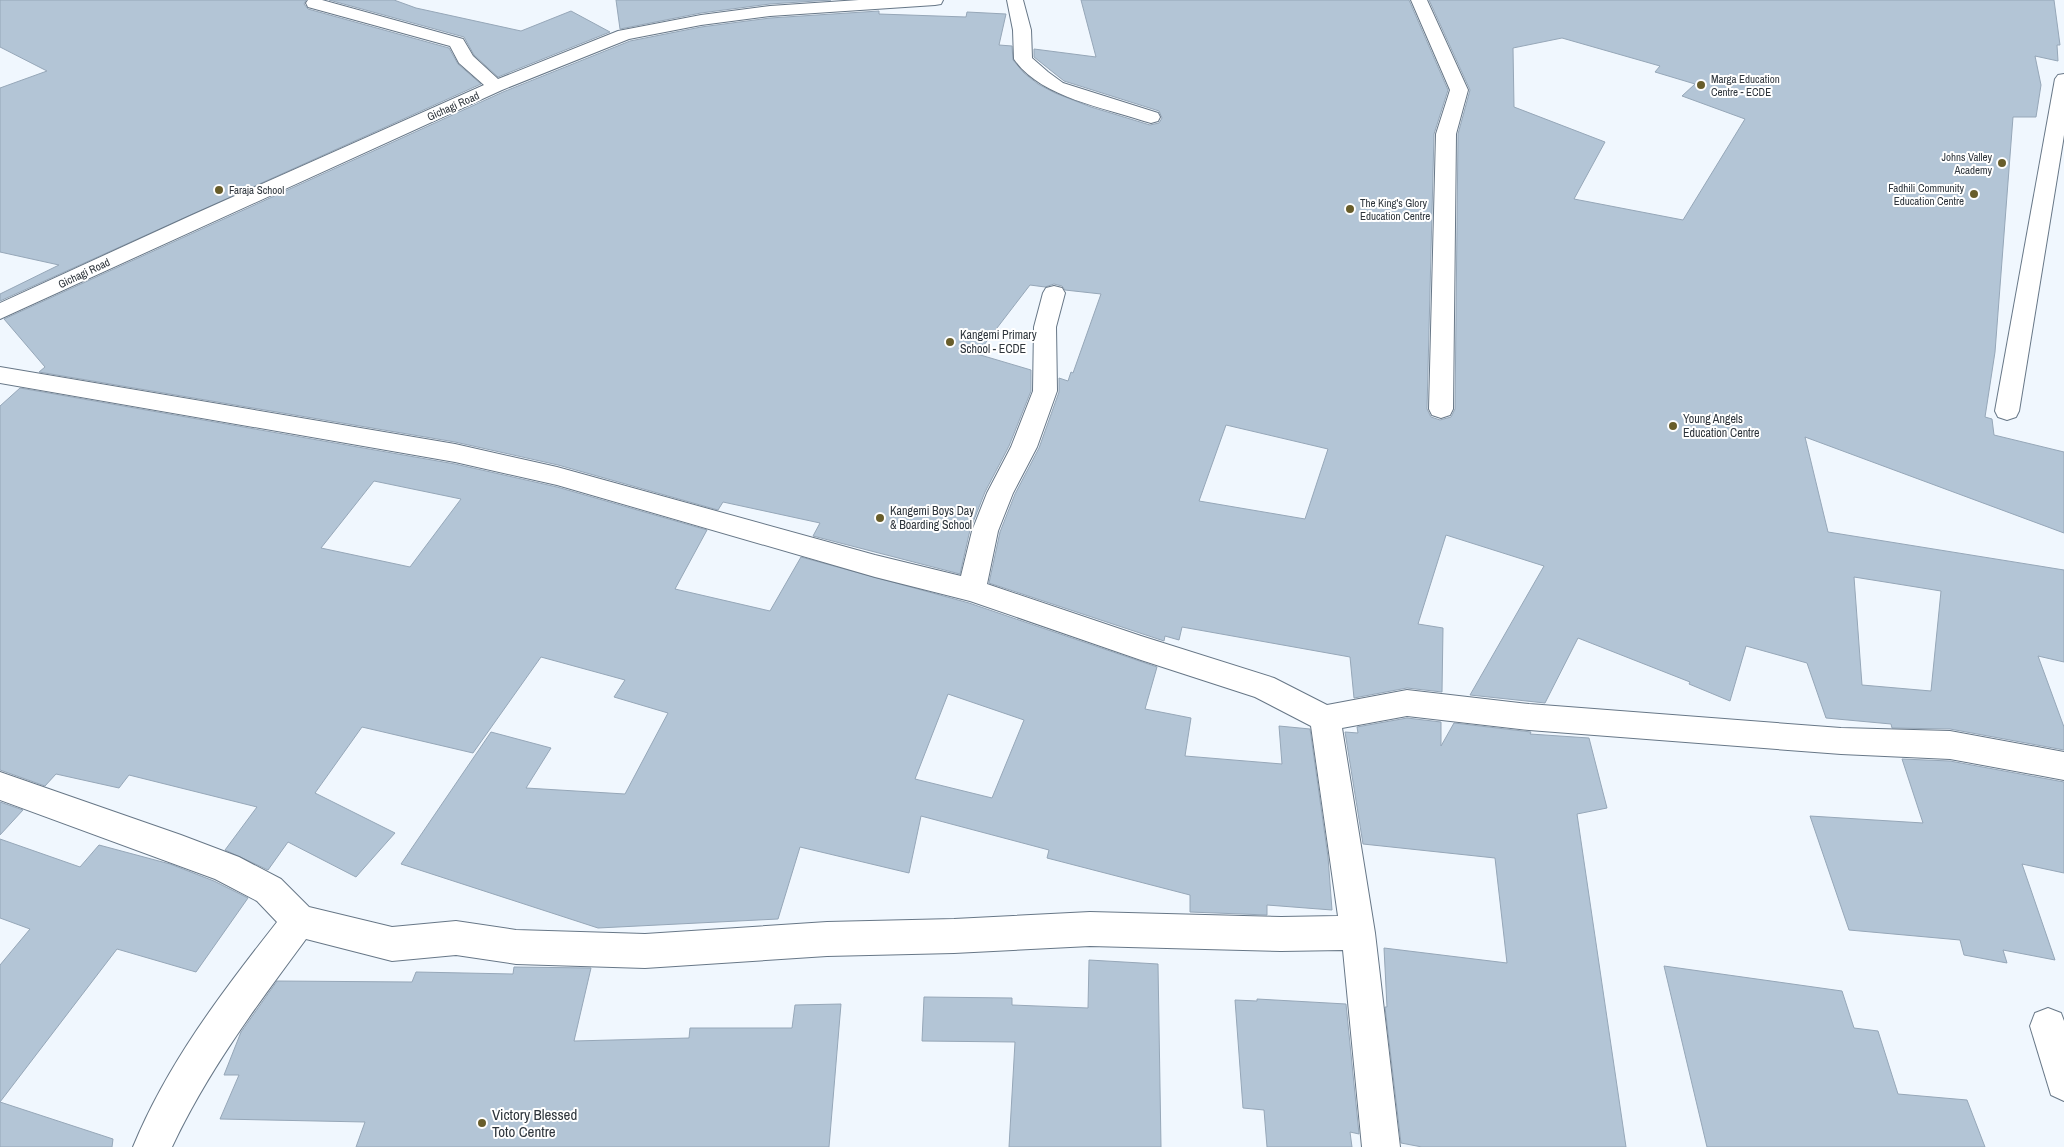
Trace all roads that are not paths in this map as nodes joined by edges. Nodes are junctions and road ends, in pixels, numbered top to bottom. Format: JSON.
{"nodes":[{"id":1,"x":935,"y":0,"type":"edge"},
{"id":2,"x":1015,"y":0,"type":"edge"},
{"id":3,"x":1419,"y":0,"type":"edge"},
{"id":4,"x":314,"y":3,"type":"dead end"},
{"id":5,"x":769,"y":5,"type":"edge"},
{"id":6,"x":2064,"y":79,"type":"edge"},
{"id":7,"x":496,"y":86,"type":"junction"},
{"id":8,"x":1151,"y":117,"type":"dead end"},
{"id":9,"x":1054,"y":293,"type":"dead end"},
{"id":10,"x":0,"y":312,"type":"edge"},
{"id":11,"x":0,"y":375,"type":"edge"},
{"id":12,"x":1441,"y":409,"type":"dead end"},
{"id":13,"x":2007,"y":411,"type":"dead end"},
{"id":14,"x":972,"y":590,"type":"junction"},
{"id":15,"x":1325,"y":718,"type":"junction"},
{"id":16,"x":2064,"y":766,"type":"edge"},
{"id":17,"x":0,"y":786,"type":"edge"},
{"id":18,"x":299,"y":920,"type":"junction"},
{"id":19,"x":1358,"y":933,"type":"junction"},
{"id":20,"x":2048,"y":1026,"type":"dead end"},
{"id":21,"x":2064,"y":1082,"type":"edge"},
{"id":22,"x":152,"y":1147,"type":"edge"},
{"id":23,"x":1381,"y":1147,"type":"edge"}],
"edges":[{"from":1,"to":5,"type":"street","name":"Gichagi Road"},
{"from":2,"to":8,"type":"street"},
{"from":3,"to":12,"type":"street"},
{"from":4,"to":7,"type":"street"},
{"from":5,"to":7,"type":"street","name":"Gichagi Road"},
{"from":6,"to":13,"type":"street"},
{"from":7,"to":10,"type":"street","name":"Gichagi Road"},
{"from":9,"to":14,"type":"street"},
{"from":11,"to":14,"type":"street"},
{"from":14,"to":15,"type":"street"},
{"from":15,"to":16,"type":"street"},
{"from":15,"to":19,"type":"street"},
{"from":17,"to":18,"type":"street"},
{"from":18,"to":19,"type":"street"},
{"from":18,"to":22,"type":"street"},
{"from":19,"to":23,"type":"street"},
{"from":20,"to":21,"type":"street"}]}
